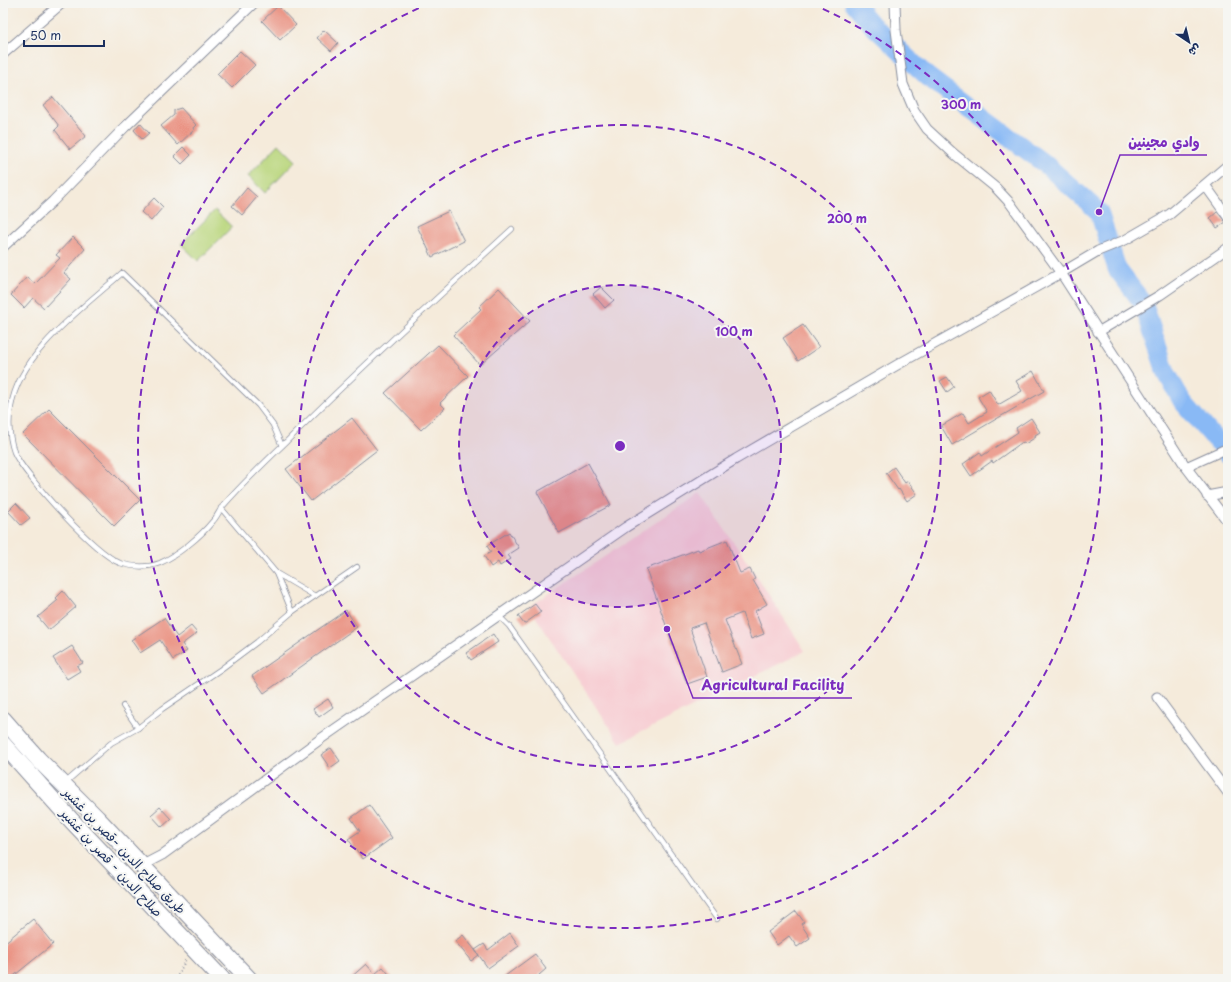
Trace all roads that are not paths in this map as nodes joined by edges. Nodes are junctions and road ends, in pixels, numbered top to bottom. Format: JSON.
{"nodes":[{"id":1,"x":62,"y":3,"type":"edge"},
{"id":2,"x":254,"y":3,"type":"edge"},
{"id":3,"x":895,"y":3,"type":"edge"},
{"id":4,"x":3,"y":54,"type":"edge"},
{"id":5,"x":1228,"y":165,"type":"edge"},
{"id":6,"x":1205,"y":185,"type":"junction"},
{"id":7,"x":1228,"y":217,"type":"edge"},
{"id":8,"x":512,"y":230,"type":"dead end"},
{"id":9,"x":3,"y":247,"type":"edge"},
{"id":10,"x":1228,"y":248,"type":"edge"},
{"id":11,"x":1060,"y":273,"type":"junction"},
{"id":12,"x":1098,"y":332,"type":"junction"},
{"id":13,"x":282,"y":446,"type":"junction"},
{"id":14,"x":1228,"y":448,"type":"edge"},
{"id":15,"x":1186,"y":467,"type":"junction"},
{"id":16,"x":1228,"y":492,"type":"edge"},
{"id":17,"x":1207,"y":496,"type":"junction"},
{"id":18,"x":221,"y":508,"type":"junction"},
{"id":19,"x":1228,"y":522,"type":"edge"},
{"id":20,"x":357,"y":567,"type":"dead end"},
{"id":21,"x":276,"y":573,"type":"junction"},
{"id":22,"x":315,"y":596,"type":"junction"},
{"id":23,"x":292,"y":612,"type":"junction"},
{"id":24,"x":498,"y":616,"type":"junction"},
{"id":25,"x":1157,"y":697,"type":"dead end"},
{"id":26,"x":123,"y":706,"type":"dead end"},
{"id":27,"x":3,"y":719,"type":"edge"},
{"id":28,"x":138,"y":728,"type":"junction"},
{"id":29,"x":3,"y":744,"type":"edge"},
{"id":30,"x":63,"y":784,"type":"junction"},
{"id":31,"x":1228,"y":793,"type":"edge"},
{"id":32,"x":123,"y":846,"type":"junction"},
{"id":33,"x":108,"y":859,"type":"junction"},
{"id":34,"x":141,"y":866,"type":"junction"},
{"id":35,"x":717,"y":918,"type":"dead end"},
{"id":36,"x":222,"y":979,"type":"edge"},
{"id":37,"x":249,"y":979,"type":"edge"}],
"edges":[{"from":1,"to":4,"type":"street"},
{"from":2,"to":9,"type":"street"},
{"from":3,"to":11,"type":"street"},
{"from":5,"to":6,"type":"street"},
{"from":6,"to":7,"type":"street"},
{"from":6,"to":11,"type":"street"},
{"from":8,"to":13,"type":"lane"},
{"from":10,"to":12,"type":"street"},
{"from":11,"to":12,"type":"street"},
{"from":11,"to":24,"type":"street"},
{"from":12,"to":15,"type":"street"},
{"from":13,"to":18,"type":"lane"},
{"from":13,"to":18,"type":"lane"},
{"from":14,"to":15,"type":"street"},
{"from":15,"to":17,"type":"street"},
{"from":16,"to":17,"type":"street"},
{"from":17,"to":19,"type":"street"},
{"from":18,"to":21,"type":"lane"},
{"from":20,"to":22,"type":"lane"},
{"from":21,"to":22,"type":"lane"},
{"from":21,"to":23,"type":"lane"},
{"from":22,"to":23,"type":"lane"},
{"from":23,"to":28,"type":"lane"},
{"from":24,"to":34,"type":"street"},
{"from":24,"to":35,"type":"lane"},
{"from":25,"to":31,"type":"street"},
{"from":26,"to":28,"type":"lane"},
{"from":27,"to":30,"type":"highway","name":"طريق صلاح الدين -قصر بن غشير"},
{"from":28,"to":30,"type":"lane"},
{"from":29,"to":33,"type":"highway","name":"صلاح الدين - قصر بن غشير"},
{"from":30,"to":32,"type":"highway","name":"طريق صلاح الدين -قصر بن غشير"},
{"from":32,"to":33,"type":"highway"},
{"from":32,"to":34,"type":"highway","name":"طريق صلاح الدين -قصر بن غشير"},
{"from":33,"to":36,"type":"highway","name":"صلاح الدين - قصر بن غشير"},
{"from":34,"to":37,"type":"highway","name":"طريق صلاح الدين -قصر بن غشير"}]}
